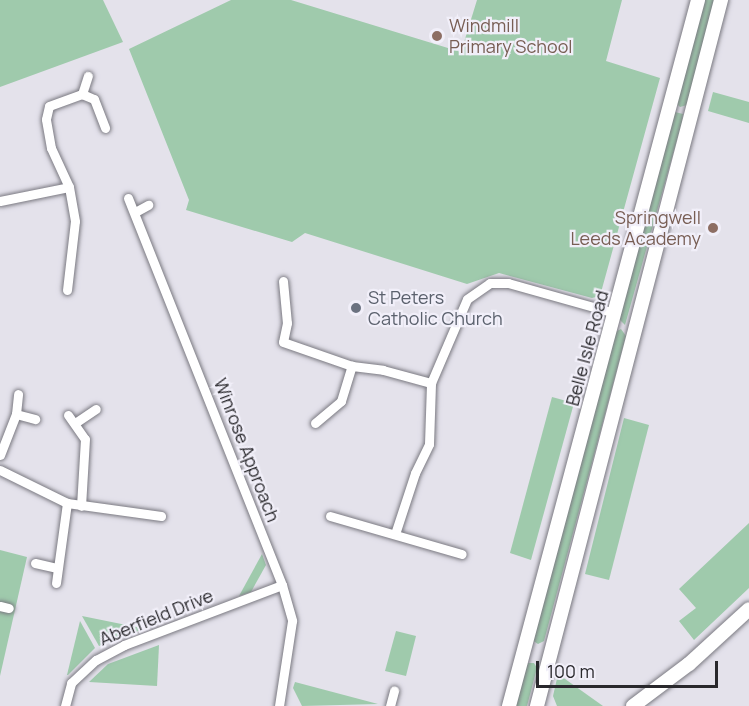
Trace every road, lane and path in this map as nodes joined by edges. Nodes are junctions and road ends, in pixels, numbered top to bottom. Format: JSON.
{"nodes":[{"id":1,"x":698,"y":0,"type":"edge"},
{"id":2,"x":721,"y":0,"type":"edge"},
{"id":3,"x":88,"y":76,"type":"dead end"},
{"id":4,"x":82,"y":93,"type":"junction"},
{"id":5,"x":105,"y":128,"type":"dead end"},
{"id":6,"x":69,"y":187,"type":"junction"},
{"id":7,"x":129,"y":198,"type":"dead end"},
{"id":8,"x":0,"y":201,"type":"edge"},
{"id":9,"x":148,"y":205,"type":"dead end"},
{"id":10,"x":137,"y":211,"type":"junction"},
{"id":11,"x":283,"y":281,"type":"dead end"},
{"id":12,"x":67,"y":290,"type":"dead end"},
{"id":13,"x":615,"y":313,"type":"junction"},
{"id":14,"x":352,"y":366,"type":"junction"},
{"id":15,"x":431,"y":384,"type":"junction"},
{"id":16,"x":18,"y":393,"type":"dead end"},
{"id":17,"x":96,"y":409,"type":"dead end"},
{"id":18,"x":16,"y":414,"type":"junction"},
{"id":19,"x":68,"y":415,"type":"dead end"},
{"id":20,"x":34,"y":419,"type":"dead end"},
{"id":21,"x":75,"y":423,"type":"junction"},
{"id":22,"x":315,"y":423,"type":"dead end"},
{"id":23,"x":0,"y":455,"type":"edge"},
{"id":24,"x":0,"y":470,"type":"edge"},
{"id":25,"x":67,"y":503,"type":"junction"},
{"id":26,"x":81,"y":506,"type":"junction"},
{"id":27,"x":161,"y":516,"type":"dead end"},
{"id":28,"x":330,"y":516,"type":"dead end"},
{"id":29,"x":394,"y":534,"type":"junction"},
{"id":30,"x":462,"y":554,"type":"dead end"},
{"id":31,"x":35,"y":563,"type":"dead end"},
{"id":32,"x":57,"y":567,"type":"junction"},
{"id":33,"x":56,"y":583,"type":"dead end"},
{"id":34,"x":282,"y":585,"type":"junction"},
{"id":35,"x":749,"y":609,"type":"edge"},
{"id":36,"x":524,"y":650,"type":"junction"},
{"id":37,"x":550,"y":657,"type":"junction"},
{"id":38,"x":394,"y":691,"type":"dead end"},
{"id":39,"x":639,"y":705,"type":"edge"},
{"id":40,"x":65,"y":706,"type":"edge"},
{"id":41,"x":279,"y":706,"type":"edge"},
{"id":42,"x":390,"y":706,"type":"edge"},
{"id":43,"x":509,"y":706,"type":"edge"},
{"id":44,"x":537,"y":706,"type":"edge"}],
"edges":[{"from":1,"to":13,"type":"street","name":"Belle Isle Road"},
{"from":2,"to":37,"type":"street"},
{"from":3,"to":4,"type":"street"},
{"from":4,"to":5,"type":"street"},
{"from":4,"to":6,"type":"street"},
{"from":6,"to":8,"type":"street"},
{"from":6,"to":12,"type":"street"},
{"from":7,"to":10,"type":"street","name":"Winrose Approach"},
{"from":9,"to":10,"type":"street"},
{"from":10,"to":34,"type":"street","name":"Winrose Approach"},
{"from":11,"to":14,"type":"street"},
{"from":13,"to":15,"type":"street"},
{"from":13,"to":36,"type":"street","name":"Belle Isle Road"},
{"from":14,"to":15,"type":"street"},
{"from":14,"to":22,"type":"street"},
{"from":15,"to":29,"type":"street"},
{"from":16,"to":18,"type":"street"},
{"from":17,"to":21,"type":"street"},
{"from":18,"to":20,"type":"street"},
{"from":18,"to":23,"type":"street"},
{"from":19,"to":21,"type":"street"},
{"from":21,"to":26,"type":"street"},
{"from":24,"to":25,"type":"street"},
{"from":25,"to":26,"type":"street"},
{"from":25,"to":32,"type":"street"},
{"from":26,"to":27,"type":"street"},
{"from":28,"to":29,"type":"street"},
{"from":29,"to":30,"type":"street"},
{"from":31,"to":32,"type":"street"},
{"from":32,"to":33,"type":"street"},
{"from":34,"to":40,"type":"street","name":"Aberfield Drive"},
{"from":34,"to":41,"type":"street","name":"Winrose Approach"},
{"from":35,"to":39,"type":"street"},
{"from":36,"to":37,"type":"street"},
{"from":36,"to":43,"type":"street","name":"Belle Isle Road"},
{"from":37,"to":44,"type":"street"},
{"from":38,"to":42,"type":"street"}]}
